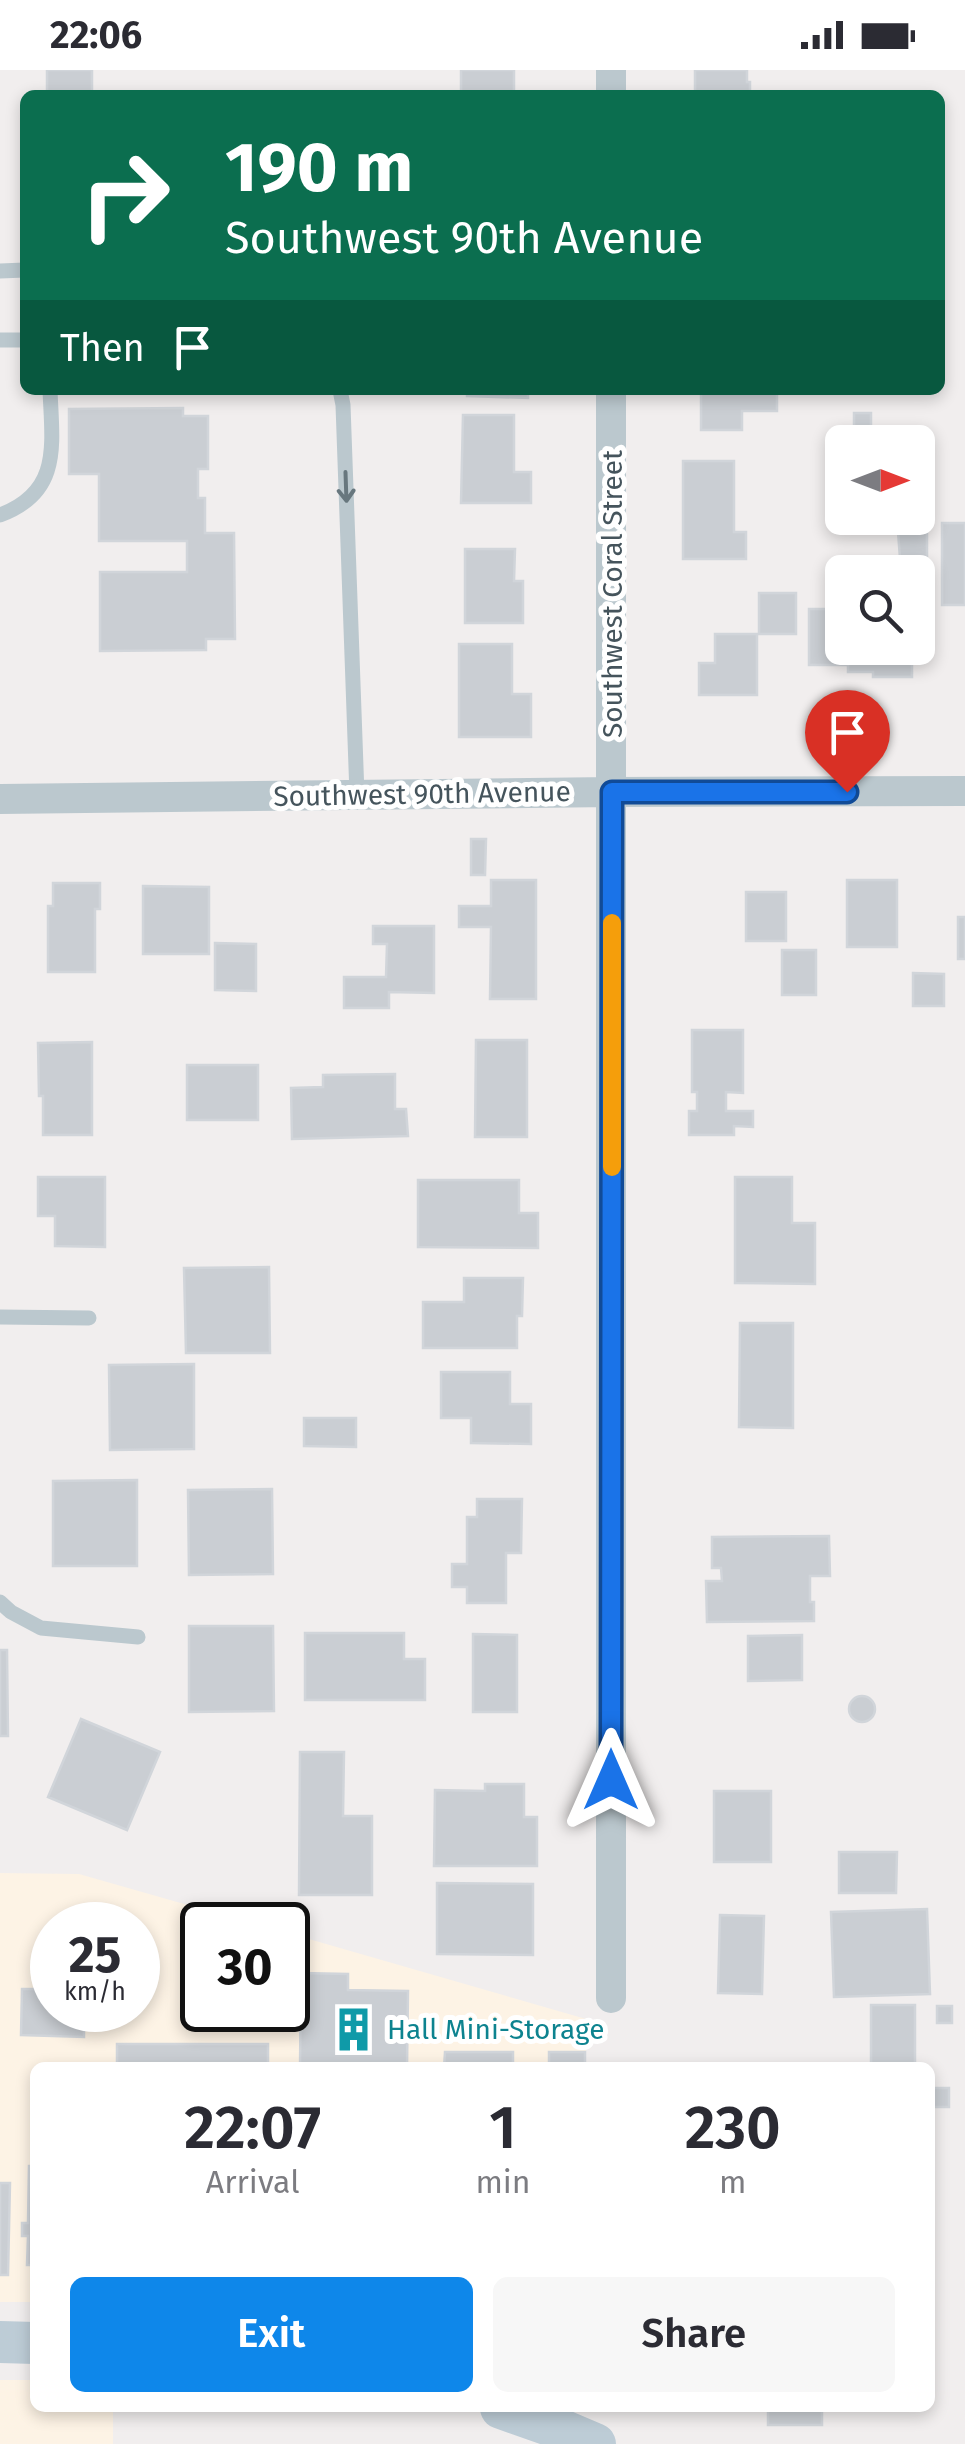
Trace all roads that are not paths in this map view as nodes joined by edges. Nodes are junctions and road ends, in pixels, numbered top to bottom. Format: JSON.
{"nodes":[{"id":1,"x":50,"y":395,"type":"edge"},
{"id":2,"x":341,"y":395,"type":"edge"},
{"id":3,"x":611,"y":395,"type":"edge"},
{"id":4,"x":0,"y":515,"type":"edge"},
{"id":5,"x":965,"y":791,"type":"edge"},
{"id":6,"x":612,"y":792,"type":"junction"},
{"id":7,"x":357,"y":795,"type":"junction"},
{"id":8,"x":0,"y":799,"type":"edge"},
{"id":9,"x":0,"y":1317,"type":"edge"},
{"id":10,"x":89,"y":1318,"type":"dead end"},
{"id":11,"x":0,"y":1602,"type":"edge"},
{"id":12,"x":138,"y":1637,"type":"dead end"},
{"id":13,"x":611,"y":1998,"type":"dead end"},
{"id":14,"x":0,"y":2342,"type":"edge"},
{"id":15,"x":30,"y":2343,"type":"edge"},
{"id":16,"x":513,"y":2412,"type":"edge"},
{"id":17,"x":595,"y":2444,"type":"edge"}],
"edges":[{"from":1,"to":4,"type":"lane"},
{"from":2,"to":7,"type":"lane","one_way":true},
{"from":3,"to":6,"type":"street","name":"Southwest Coral Street"},
{"from":5,"to":6,"type":"street","name":"Southwest 90th Avenue"},
{"from":6,"to":7,"type":"street","name":"Southwest 90th Avenue"},
{"from":6,"to":13,"type":"street","name":"Southwest Coral Street"},
{"from":7,"to":8,"type":"street","name":"Southwest 90th Avenue"},
{"from":9,"to":10,"type":"lane"},
{"from":11,"to":12,"type":"lane"},
{"from":14,"to":15,"type":"main road"},
{"from":16,"to":17,"type":"main road"}]}
